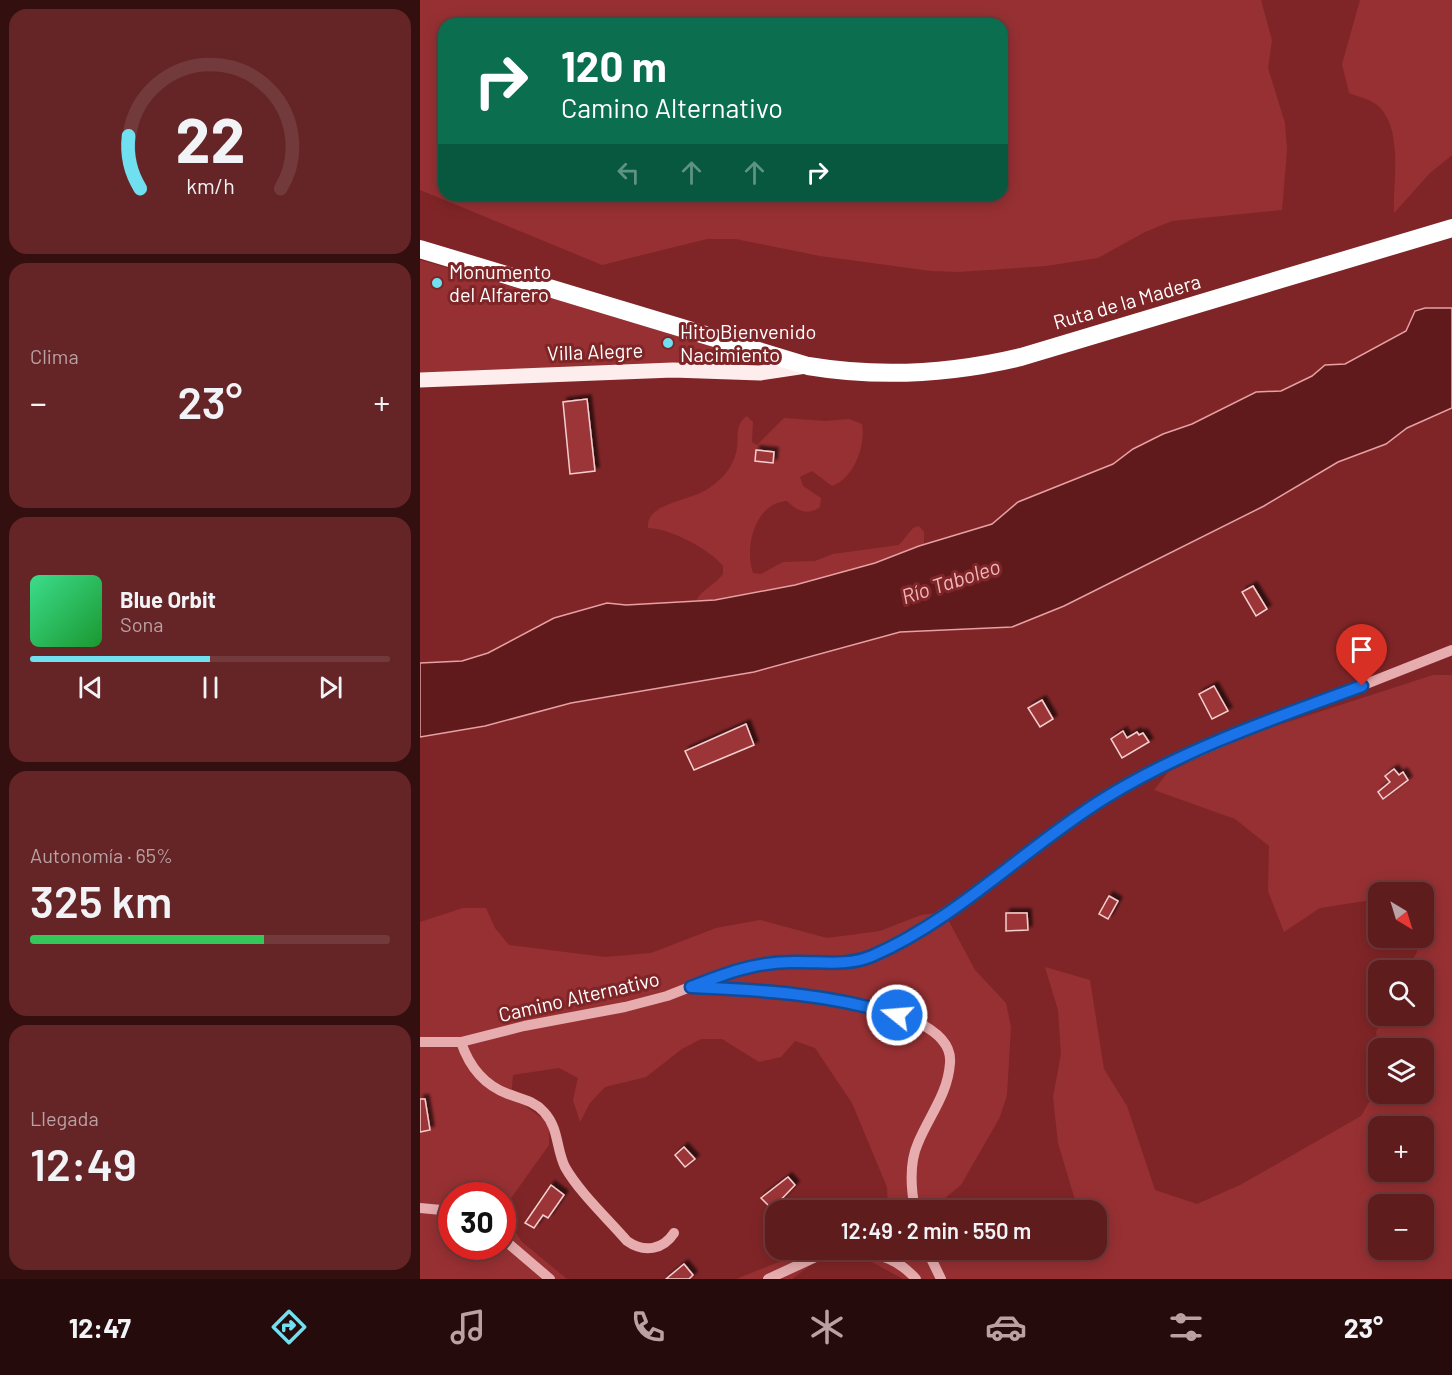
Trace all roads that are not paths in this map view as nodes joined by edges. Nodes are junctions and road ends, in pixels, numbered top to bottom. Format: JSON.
{"nodes":[{"id":1,"x":1452,"y":228,"type":"edge"},
{"id":2,"x":420,"y":249,"type":"edge"},
{"id":3,"x":808,"y":366,"type":"junction"},
{"id":4,"x":420,"y":380,"type":"edge"},
{"id":5,"x":1452,"y":650,"type":"edge"},
{"id":6,"x":691,"y":987,"type":"junction"},
{"id":7,"x":420,"y":1042,"type":"edge"},
{"id":8,"x":461,"y":1042,"type":"junction"},
{"id":9,"x":914,"y":1200,"type":"edge"},
{"id":10,"x":420,"y":1208,"type":"edge"},
{"id":11,"x":438,"y":1208,"type":"edge"},
{"id":12,"x":674,"y":1233,"type":"dead end"},
{"id":13,"x":516,"y":1250,"type":"edge"},
{"id":14,"x":809,"y":1260,"type":"edge"},
{"id":15,"x":893,"y":1260,"type":"edge"},
{"id":16,"x":932,"y":1260,"type":"edge"},
{"id":17,"x":550,"y":1279,"type":"edge"},
{"id":18,"x":768,"y":1279,"type":"edge"},
{"id":19,"x":916,"y":1279,"type":"edge"},
{"id":20,"x":942,"y":1279,"type":"edge"}],
"edges":[{"from":1,"to":3,"type":"highway","name":"Ruta de la Madera"},
{"from":2,"to":3,"type":"highway","name":"Ruta de la Madera"},
{"from":3,"to":4,"type":"main road","name":"Villa Alegre"},
{"from":5,"to":6,"type":"street","name":"Camino Alternativo"},
{"from":6,"to":8,"type":"street","name":"Camino Alternativo"},
{"from":6,"to":9,"type":"street"},
{"from":7,"to":8,"type":"street","name":"Camino Alternativo"},
{"from":8,"to":12,"type":"street"},
{"from":10,"to":11,"type":"street"},
{"from":13,"to":17,"type":"street"},
{"from":14,"to":18,"type":"street"},
{"from":15,"to":19,"type":"street"},
{"from":16,"to":20,"type":"street"}]}
